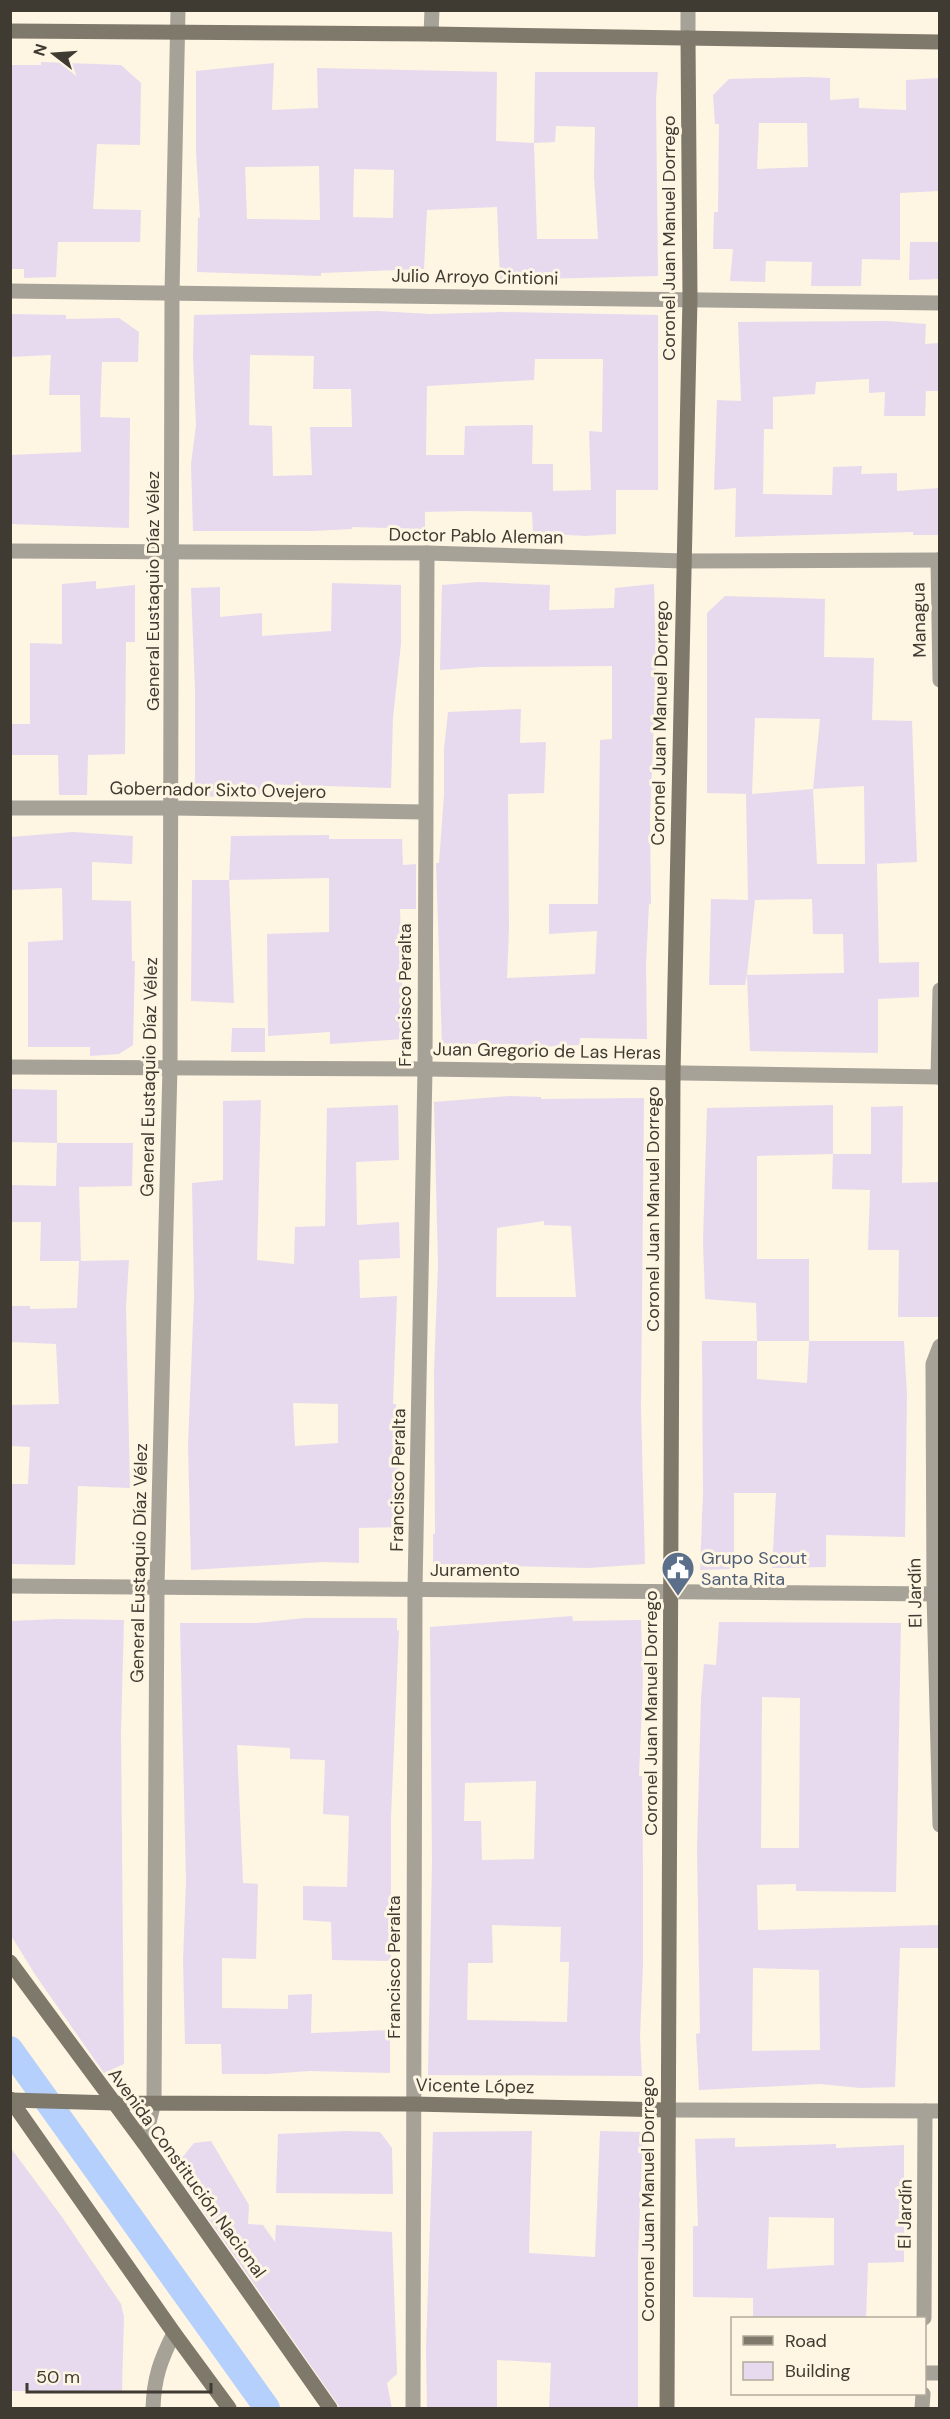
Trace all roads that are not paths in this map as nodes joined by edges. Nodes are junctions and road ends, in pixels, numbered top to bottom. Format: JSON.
{"nodes":[{"id":1,"x":178,"y":10,"type":"edge"},
{"id":2,"x":432,"y":10,"type":"edge"},
{"id":3,"x":688,"y":10,"type":"edge"},
{"id":4,"x":10,"y":31,"type":"edge"},
{"id":5,"x":178,"y":33,"type":"junction"},
{"id":6,"x":432,"y":34,"type":"junction"},
{"id":7,"x":688,"y":38,"type":"junction"},
{"id":8,"x":939,"y":42,"type":"edge"},
{"id":9,"x":10,"y":291,"type":"edge"},
{"id":10,"x":172,"y":293,"type":"junction"},
{"id":11,"x":690,"y":298,"type":"junction"},
{"id":12,"x":939,"y":303,"type":"edge"},
{"id":13,"x":10,"y":551,"type":"edge"},
{"id":14,"x":172,"y":552,"type":"junction"},
{"id":15,"x":427,"y":553,"type":"junction"},
{"id":16,"x":939,"y":560,"type":"edge"},
{"id":17,"x":683,"y":561,"type":"junction"},
{"id":18,"x":939,"y":680,"type":"edge"},
{"id":19,"x":10,"y":808,"type":"edge"},
{"id":20,"x":172,"y":808,"type":"junction"},
{"id":21,"x":424,"y":812,"type":"junction"},
{"id":22,"x":939,"y":990,"type":"edge"},
{"id":23,"x":10,"y":1067,"type":"edge"},
{"id":24,"x":170,"y":1067,"type":"junction"},
{"id":25,"x":424,"y":1069,"type":"junction"},
{"id":26,"x":673,"y":1073,"type":"junction"},
{"id":27,"x":939,"y":1077,"type":"edge"},
{"id":28,"x":939,"y":1346,"type":"edge"},
{"id":29,"x":10,"y":1586,"type":"edge"},
{"id":30,"x":157,"y":1586,"type":"junction"},
{"id":31,"x":415,"y":1589,"type":"junction"},
{"id":32,"x":672,"y":1590,"type":"junction"},
{"id":33,"x":937,"y":1594,"type":"edge"},
{"id":34,"x":939,"y":1823,"type":"edge"},
{"id":35,"x":10,"y":1962,"type":"edge"},
{"id":36,"x":11,"y":2100,"type":"edge"},
{"id":37,"x":154,"y":2102,"type":"junction"},
{"id":38,"x":114,"y":2103,"type":"junction"},
{"id":39,"x":413,"y":2104,"type":"junction"},
{"id":40,"x":668,"y":2110,"type":"junction"},
{"id":41,"x":932,"y":2111,"type":"edge"},
{"id":42,"x":144,"y":2143,"type":"junction"},
{"id":43,"x":924,"y":2317,"type":"edge"},
{"id":44,"x":174,"y":2333,"type":"junction"},
{"id":45,"x":153,"y":2409,"type":"edge"},
{"id":46,"x":229,"y":2409,"type":"edge"},
{"id":47,"x":330,"y":2409,"type":"edge"},
{"id":48,"x":413,"y":2409,"type":"edge"},
{"id":49,"x":667,"y":2409,"type":"edge"}],
"edges":[{"from":1,"to":5,"type":"street","name":"General Eustaquio Díaz Vélez"},
{"from":2,"to":6,"type":"street"},
{"from":3,"to":7,"type":"street","name":"Coronel Juan Manuel Dorrego"},
{"from":4,"to":5,"type":"street"},
{"from":5,"to":6,"type":"street"},
{"from":5,"to":10,"type":"street","name":"General Eustaquio Díaz Vélez"},
{"from":6,"to":7,"type":"street"},
{"from":7,"to":8,"type":"street"},
{"from":7,"to":11,"type":"street","name":"Coronel Juan Manuel Dorrego"},
{"from":9,"to":10,"type":"street","name":"Julio Arroyo Cintioni"},
{"from":10,"to":11,"type":"street","name":"Julio Arroyo Cintioni"},
{"from":10,"to":14,"type":"street","name":"General Eustaquio Díaz Vélez"},
{"from":11,"to":12,"type":"street","name":"Julio Arroyo Cintioni"},
{"from":11,"to":17,"type":"street","name":"Coronel Juan Manuel Dorrego"},
{"from":13,"to":14,"type":"street","name":"Doctor Pablo Aleman"},
{"from":14,"to":15,"type":"street","name":"Doctor Pablo Aleman"},
{"from":14,"to":20,"type":"street","name":"General Eustaquio Díaz Vélez"},
{"from":15,"to":17,"type":"street","name":"Doctor Pablo Aleman"},
{"from":15,"to":21,"type":"street","name":"Francisco Peralta"},
{"from":16,"to":17,"type":"street","name":"Doctor Pablo Aleman"},
{"from":16,"to":18,"type":"street","name":"Managua"},
{"from":17,"to":26,"type":"street","name":"Coronel Juan Manuel Dorrego"},
{"from":19,"to":20,"type":"street","name":"Gobernador Sixto Ovejero"},
{"from":20,"to":21,"type":"street","name":"Gobernador Sixto Ovejero"},
{"from":20,"to":24,"type":"street","name":"General Eustaquio Díaz Vélez"},
{"from":21,"to":25,"type":"street","name":"Francisco Peralta"},
{"from":22,"to":27,"type":"street"},
{"from":23,"to":24,"type":"street","name":"Juan Gregorio de Las Heras"},
{"from":24,"to":25,"type":"street","name":"Juan Gregorio de Las Heras"},
{"from":24,"to":30,"type":"street","name":"General Eustaquio Díaz Vélez"},
{"from":25,"to":26,"type":"street","name":"Juan Gregorio de Las Heras"},
{"from":25,"to":31,"type":"street","name":"Francisco Peralta"},
{"from":26,"to":27,"type":"street","name":"Juan Gregorio de Las Heras"},
{"from":26,"to":32,"type":"street","name":"Coronel Juan Manuel Dorrego"},
{"from":28,"to":33,"type":"street","name":"El Jardín"},
{"from":29,"to":30,"type":"street","name":"Juramento"},
{"from":30,"to":31,"type":"street","name":"Juramento"},
{"from":30,"to":37,"type":"street","name":"General Eustaquio Díaz Vélez"},
{"from":31,"to":32,"type":"street","name":"Juramento"},
{"from":31,"to":39,"type":"street","name":"Francisco Peralta"},
{"from":32,"to":33,"type":"street","name":"Juramento"},
{"from":32,"to":40,"type":"street","name":"Coronel Juan Manuel Dorrego"},
{"from":33,"to":34,"type":"street","name":"El Jardín"},
{"from":35,"to":38,"type":"street","name":"Avenida Constitución Nacional"},
{"from":36,"to":38,"type":"street","name":"Vicente López"},
{"from":36,"to":44,"type":"street"},
{"from":37,"to":38,"type":"street","name":"Vicente López"},
{"from":37,"to":39,"type":"street","name":"Vicente López"},
{"from":37,"to":42,"type":"street","name":"General Eustaquio Díaz Vélez"},
{"from":38,"to":42,"type":"street","name":"Avenida Constitución Nacional"},
{"from":39,"to":40,"type":"street","name":"Vicente López"},
{"from":39,"to":48,"type":"street","name":"Francisco Peralta"},
{"from":40,"to":41,"type":"street","name":"Vicente López"},
{"from":40,"to":49,"type":"street","name":"Coronel Juan Manuel Dorrego"},
{"from":41,"to":43,"type":"street","name":"El Jardín"},
{"from":42,"to":47,"type":"street","name":"Avenida Constitución Nacional"},
{"from":44,"to":45,"type":"street"},
{"from":44,"to":46,"type":"street"}]}
